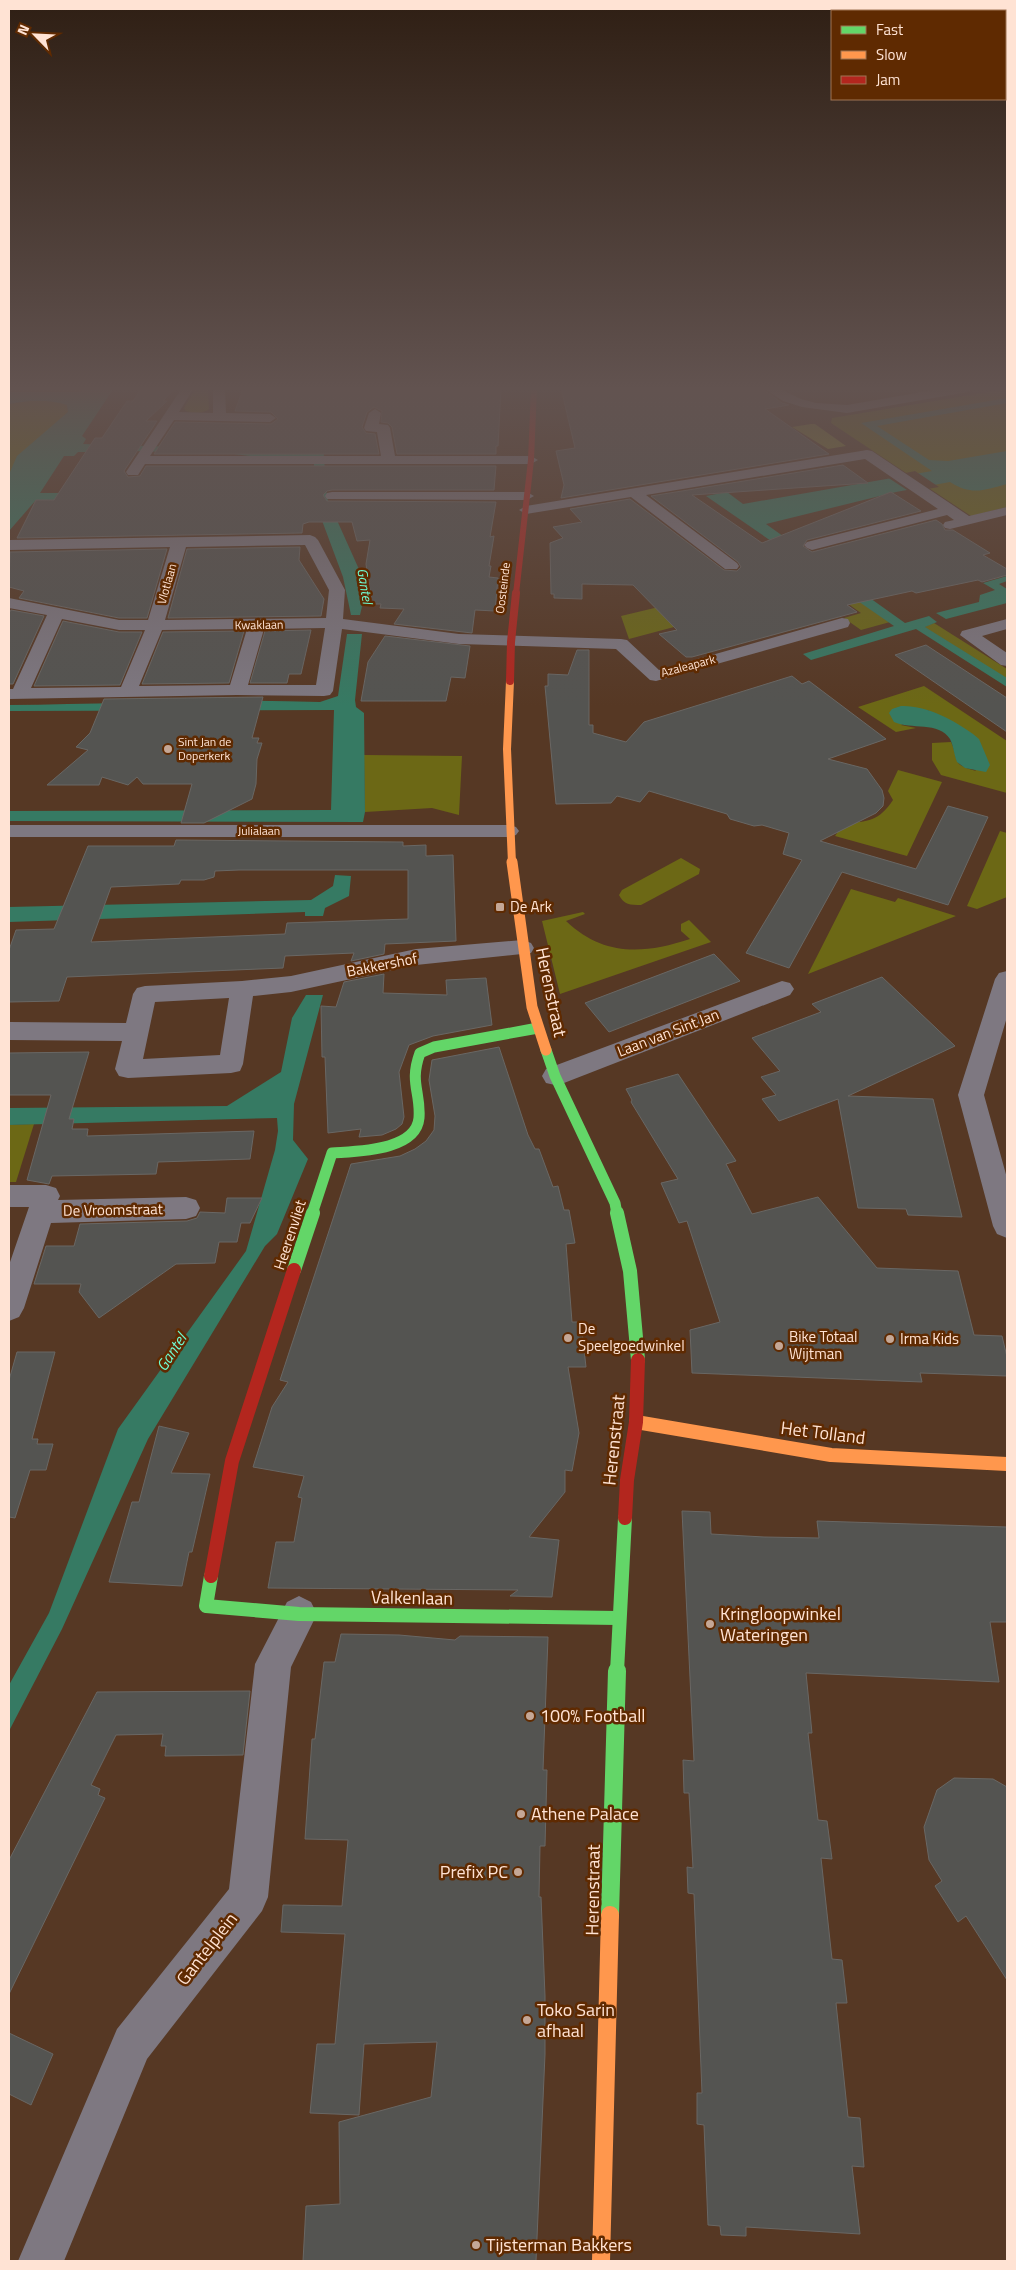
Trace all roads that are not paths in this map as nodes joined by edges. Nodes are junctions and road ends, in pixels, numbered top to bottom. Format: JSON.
{"nodes":[{"id":1,"x":527,"y":494,"type":"edge"},
{"id":2,"x":626,"y":494,"type":"edge"},
{"id":3,"x":637,"y":494,"type":"edge"},
{"id":4,"x":927,"y":494,"type":"edge"},
{"id":5,"x":332,"y":496,"type":"dead end"},
{"id":6,"x":526,"y":503,"type":"junction"},
{"id":7,"x":950,"y":510,"type":"junction"},
{"id":8,"x":1007,"y":511,"type":"edge"},
{"id":9,"x":966,"y":521,"type":"junction"},
{"id":10,"x":940,"y":528,"type":"dead end"},
{"id":11,"x":179,"y":543,"type":"junction"},
{"id":12,"x":9,"y":545,"type":"edge"},
{"id":13,"x":812,"y":545,"type":"dead end"},
{"id":14,"x":731,"y":566,"type":"dead end"},
{"id":15,"x":9,"y":603,"type":"edge"},
{"id":16,"x":56,"y":613,"type":"junction"},
{"id":17,"x":334,"y":623,"type":"junction"},
{"id":18,"x":842,"y":623,"type":"dead end"},
{"id":19,"x":1007,"y":624,"type":"edge"},
{"id":20,"x":257,"y":625,"type":"junction"},
{"id":21,"x":155,"y":626,"type":"junction"},
{"id":22,"x":511,"y":642,"type":"junction"},
{"id":23,"x":1007,"y":660,"type":"edge"},
{"id":24,"x":237,"y":690,"type":"junction"},
{"id":25,"x":128,"y":691,"type":"junction"},
{"id":26,"x":14,"y":694,"type":"edge"},
{"id":27,"x":9,"y":831,"type":"edge"},
{"id":28,"x":509,"y":831,"type":"junction"},
{"id":29,"x":523,"y":948,"type":"junction"},
{"id":30,"x":1007,"y":979,"type":"edge"},
{"id":31,"x":782,"y":989,"type":"dead end"},
{"id":32,"x":242,"y":990,"type":"junction"},
{"id":33,"x":538,"y":1028,"type":"junction"},
{"id":34,"x":9,"y":1031,"type":"edge"},
{"id":35,"x":136,"y":1032,"type":"junction"},
{"id":36,"x":555,"y":1076,"type":"junction"},
{"id":37,"x":9,"y":1196,"type":"edge"},
{"id":38,"x":186,"y":1208,"type":"dead end"},
{"id":39,"x":41,"y":1212,"type":"junction"},
{"id":40,"x":1007,"y":1226,"type":"edge"},
{"id":41,"x":9,"y":1308,"type":"edge"},
{"id":42,"x":636,"y":1422,"type":"junction"},
{"id":43,"x":1007,"y":1464,"type":"edge"},
{"id":44,"x":206,"y":1606,"type":"joint"},
{"id":45,"x":300,"y":1614,"type":"junction"},
{"id":46,"x":618,"y":1618,"type":"junction"},
{"id":47,"x":40,"y":2261,"type":"edge"},
{"id":48,"x":601,"y":2261,"type":"edge"}],
"edges":[{"from":1,"to":6,"type":"street","name":"Oosteinde"},
{"from":2,"to":6,"type":"street"},
{"from":3,"to":14,"type":"street"},
{"from":4,"to":7,"type":"street"},
{"from":5,"to":6,"type":"street"},
{"from":6,"to":22,"type":"street","name":"Oosteinde"},
{"from":7,"to":9,"type":"street"},
{"from":7,"to":13,"type":"street"},
{"from":8,"to":9,"type":"street"},
{"from":9,"to":10,"type":"street"},
{"from":11,"to":12,"type":"street"},
{"from":11,"to":17,"type":"street"},
{"from":11,"to":21,"type":"street","name":"Vlotlaan"},
{"from":15,"to":16,"type":"street","name":"Kwaklaan"},
{"from":16,"to":21,"type":"street","name":"Kwaklaan"},
{"from":16,"to":26,"type":"street"},
{"from":17,"to":20,"type":"street","name":"Kwaklaan"},
{"from":17,"to":22,"type":"street","name":"Kwaklaan"},
{"from":17,"to":24,"type":"street"},
{"from":18,"to":22,"type":"street","name":"Azaleapark"},
{"from":19,"to":23,"type":"street"},
{"from":20,"to":21,"type":"street","name":"Kwaklaan"},
{"from":20,"to":24,"type":"street"},
{"from":21,"to":25,"type":"street","name":"Vlotlaan"},
{"from":22,"to":28,"type":"street","name":"Herenstraat"},
{"from":24,"to":25,"type":"street"},
{"from":25,"to":26,"type":"street"},
{"from":27,"to":28,"type":"street","name":"Julialaan"},
{"from":28,"to":29,"type":"street","name":"Herenstraat"},
{"from":29,"to":32,"type":"street","name":"Bakkershof"},
{"from":29,"to":33,"type":"street","name":"Herenstraat"},
{"from":30,"to":40,"type":"street"},
{"from":31,"to":36,"type":"street","name":"Laan van Sint Jan"},
{"from":32,"to":35,"type":"street","name":"Bakkershof"},
{"from":32,"to":35,"type":"street","name":"Bakkershof"},
{"from":33,"to":36,"type":"street","name":"Herenstraat"},
{"from":33,"to":44,"type":"street","name":"Heerenvliet"},
{"from":34,"to":35,"type":"street"},
{"from":36,"to":42,"type":"street","name":"Herenstraat"},
{"from":37,"to":39,"type":"street","name":"De Vroomstraat"},
{"from":38,"to":39,"type":"street","name":"De Vroomstraat"},
{"from":39,"to":41,"type":"street","name":"De Vroomstraat"},
{"from":42,"to":43,"type":"street","name":"Het Tolland"},
{"from":42,"to":46,"type":"street","name":"Herenstraat"},
{"from":44,"to":45,"type":"street","name":"Valkenlaan"},
{"from":45,"to":46,"type":"street","name":"Valkenlaan"},
{"from":45,"to":47,"type":"street","name":"Gantelplein"},
{"from":46,"to":48,"type":"street","name":"Herenstraat"}]}
